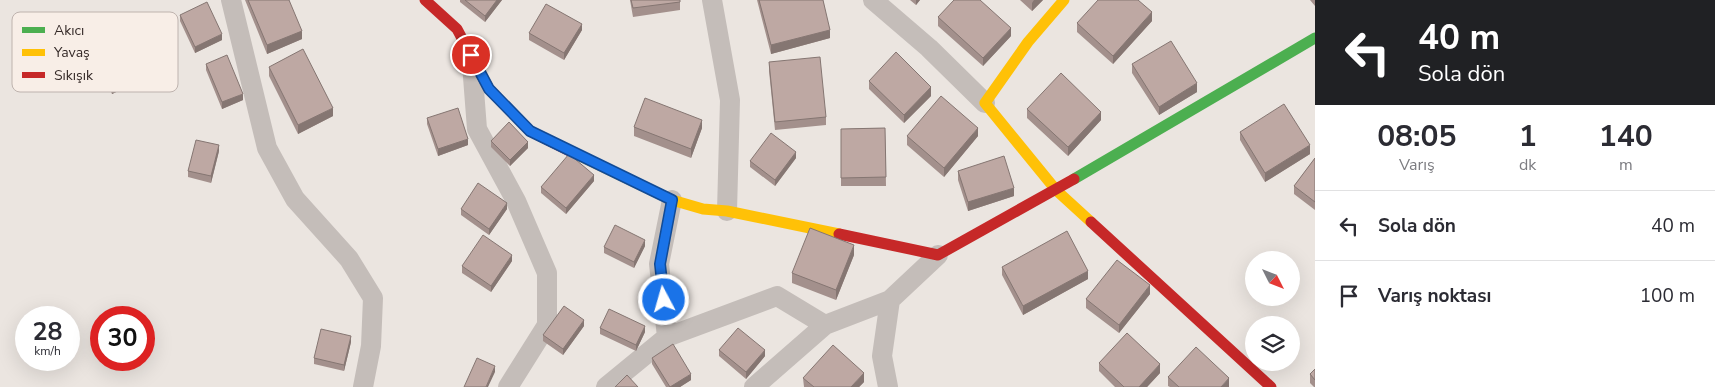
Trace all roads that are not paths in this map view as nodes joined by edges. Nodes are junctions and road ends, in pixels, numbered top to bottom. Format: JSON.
{"nodes":[{"id":1,"x":231,"y":0,"type":"edge"},
{"id":2,"x":425,"y":0,"type":"edge"},
{"id":3,"x":712,"y":0,"type":"edge"},
{"id":4,"x":872,"y":0,"type":"edge"},
{"id":5,"x":1064,"y":0,"type":"edge"},
{"id":6,"x":1315,"y":38,"type":"edge"},
{"id":7,"x":471,"y":55,"type":"junction"},
{"id":8,"x":985,"y":102,"type":"junction"},
{"id":9,"x":1056,"y":190,"type":"junction"},
{"id":10,"x":672,"y":200,"type":"junction"},
{"id":11,"x":727,"y":211,"type":"junction"},
{"id":12,"x":938,"y":255,"type":"junction"},
{"id":13,"x":890,"y":300,"type":"junction"},
{"id":14,"x":825,"y":326,"type":"junction"},
{"id":15,"x":667,"y":337,"type":"junction"},
{"id":16,"x":1261,"y":384,"type":"edge"},
{"id":17,"x":363,"y":387,"type":"edge"},
{"id":18,"x":508,"y":387,"type":"edge"},
{"id":19,"x":606,"y":387,"type":"edge"},
{"id":20,"x":754,"y":387,"type":"edge"},
{"id":21,"x":888,"y":387,"type":"edge"}],
"edges":[{"from":1,"to":17,"type":"street"},
{"from":2,"to":7,"type":"street"},
{"from":3,"to":11,"type":"street"},
{"from":4,"to":8,"type":"street"},
{"from":5,"to":8,"type":"street"},
{"from":6,"to":9,"type":"street"},
{"from":7,"to":10,"type":"street"},
{"from":7,"to":18,"type":"street"},
{"from":8,"to":9,"type":"street"},
{"from":9,"to":12,"type":"street"},
{"from":9,"to":16,"type":"street"},
{"from":10,"to":11,"type":"street"},
{"from":10,"to":15,"type":"street"},
{"from":11,"to":12,"type":"street"},
{"from":12,"to":13,"type":"street"},
{"from":13,"to":14,"type":"street"},
{"from":13,"to":21,"type":"street"},
{"from":14,"to":15,"type":"street"},
{"from":14,"to":20,"type":"street"},
{"from":15,"to":19,"type":"street"}]}
